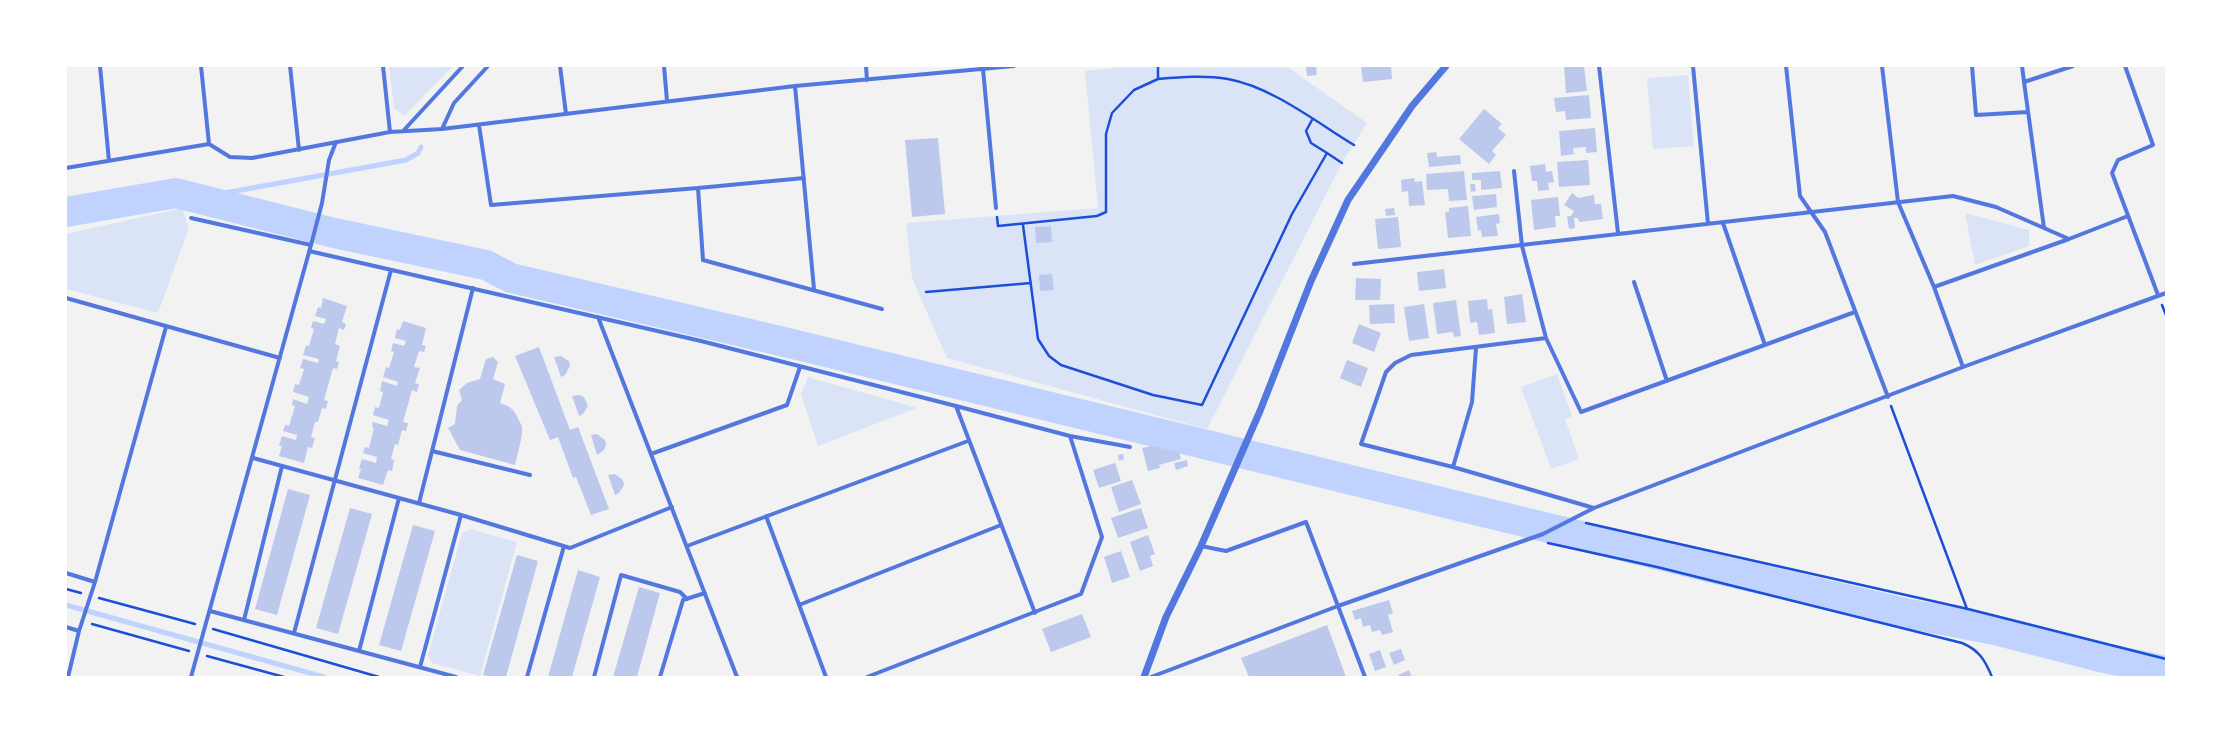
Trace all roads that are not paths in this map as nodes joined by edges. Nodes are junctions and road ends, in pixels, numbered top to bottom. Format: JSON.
{"nodes":[{"id":1,"x":100,"y":66,"type":"edge"},
{"id":2,"x":201,"y":66,"type":"edge"},
{"id":3,"x":290,"y":66,"type":"edge"},
{"id":4,"x":383,"y":66,"type":"edge"},
{"id":5,"x":463,"y":66,"type":"edge"},
{"id":6,"x":488,"y":66,"type":"edge"},
{"id":7,"x":560,"y":66,"type":"edge"},
{"id":8,"x":664,"y":66,"type":"edge"},
{"id":9,"x":866,"y":66,"type":"edge"},
{"id":10,"x":1014,"y":66,"type":"edge"},
{"id":11,"x":1446,"y":66,"type":"edge"},
{"id":12,"x":1599,"y":66,"type":"edge"},
{"id":13,"x":1693,"y":66,"type":"edge"},
{"id":14,"x":1786,"y":66,"type":"edge"},
{"id":15,"x":1882,"y":66,"type":"edge"},
{"id":16,"x":1972,"y":66,"type":"edge"},
{"id":17,"x":2022,"y":66,"type":"edge"},
{"id":18,"x":2073,"y":66,"type":"edge"},
{"id":19,"x":2125,"y":66,"type":"edge"},
{"id":20,"x":983,"y":69,"type":"junction"},
{"id":21,"x":867,"y":80,"type":"junction"},
{"id":22,"x":2024,"y":82,"type":"junction"},
{"id":23,"x":795,"y":86,"type":"junction"},
{"id":24,"x":668,"y":101,"type":"junction"},
{"id":25,"x":2028,"y":112,"type":"junction"},
{"id":26,"x":566,"y":114,"type":"junction"},
{"id":27,"x":479,"y":125,"type":"junction"},
{"id":28,"x":442,"y":129,"type":"junction"},
{"id":29,"x":404,"y":130,"type":"junction"},
{"id":30,"x":390,"y":132,"type":"junction"},
{"id":31,"x":336,"y":142,"type":"junction"},
{"id":32,"x":209,"y":144,"type":"junction"},
{"id":33,"x":299,"y":150,"type":"junction"},
{"id":34,"x":109,"y":161,"type":"junction"},
{"id":35,"x":66,"y":168,"type":"edge"},
{"id":36,"x":1514,"y":171,"type":"dead end"},
{"id":37,"x":804,"y":178,"type":"junction"},
{"id":38,"x":698,"y":188,"type":"junction"},
{"id":39,"x":1898,"y":202,"type":"junction"},
{"id":40,"x":996,"y":208,"type":"road end"},
{"id":41,"x":1811,"y":212,"type":"junction"},
{"id":42,"x":2128,"y":216,"type":"junction"},
{"id":43,"x":191,"y":218,"type":"dead end"},
{"id":44,"x":1723,"y":223,"type":"junction"},
{"id":45,"x":1708,"y":224,"type":"junction"},
{"id":46,"x":2044,"y":228,"type":"junction"},
{"id":47,"x":1618,"y":233,"type":"junction"},
{"id":48,"x":2068,"y":239,"type":"junction"},
{"id":49,"x":312,"y":243,"type":"junction"},
{"id":50,"x":1522,"y":246,"type":"junction"},
{"id":51,"x":309,"y":251,"type":"junction"},
{"id":52,"x":1354,"y":264,"type":"dead end"},
{"id":53,"x":391,"y":270,"type":"junction"},
{"id":54,"x":1634,"y":282,"type":"dead end"},
{"id":55,"x":1934,"y":287,"type":"junction"},
{"id":56,"x":473,"y":288,"type":"junction"},
{"id":57,"x":814,"y":289,"type":"junction"},
{"id":58,"x":2166,"y":293,"type":"edge"},
{"id":59,"x":2158,"y":295,"type":"junction"},
{"id":60,"x":66,"y":298,"type":"edge"},
{"id":61,"x":882,"y":309,"type":"dead end"},
{"id":62,"x":1855,"y":312,"type":"junction"},
{"id":63,"x":598,"y":317,"type":"junction"},
{"id":64,"x":166,"y":327,"type":"junction"},
{"id":65,"x":1546,"y":338,"type":"junction"},
{"id":66,"x":1765,"y":345,"type":"junction"},
{"id":67,"x":1476,"y":348,"type":"junction"},
{"id":68,"x":280,"y":358,"type":"junction"},
{"id":69,"x":800,"y":367,"type":"junction"},
{"id":70,"x":1963,"y":367,"type":"junction"},
{"id":71,"x":1667,"y":381,"type":"junction"},
{"id":72,"x":1888,"y":397,"type":"junction"},
{"id":73,"x":956,"y":406,"type":"junction"},
{"id":74,"x":1070,"y":436,"type":"junction"},
{"id":75,"x":968,"y":440,"type":"junction"},
{"id":76,"x":1130,"y":446,"type":"dead end"},
{"id":77,"x":432,"y":451,"type":"junction"},
{"id":78,"x":652,"y":454,"type":"junction"},
{"id":79,"x":253,"y":458,"type":"junction"},
{"id":80,"x":282,"y":466,"type":"junction"},
{"id":81,"x":1453,"y":467,"type":"junction"},
{"id":82,"x":530,"y":475,"type":"dead end"},
{"id":83,"x":335,"y":481,"type":"junction"},
{"id":84,"x":399,"y":498,"type":"junction"},
{"id":85,"x":419,"y":503,"type":"junction"},
{"id":86,"x":672,"y":507,"type":"junction"},
{"id":87,"x":1594,"y":508,"type":"junction"},
{"id":88,"x":461,"y":515,"type":"junction"},
{"id":89,"x":766,"y":516,"type":"junction"},
{"id":90,"x":1001,"y":525,"type":"junction"},
{"id":91,"x":564,"y":546,"type":"junction"},
{"id":92,"x":688,"y":546,"type":"junction"},
{"id":93,"x":1201,"y":546,"type":"junction"},
{"id":94,"x":66,"y":573,"type":"edge"},
{"id":95,"x":95,"y":582,"type":"junction"},
{"id":96,"x":705,"y":593,"type":"junction"},
{"id":97,"x":687,"y":599,"type":"junction"},
{"id":98,"x":799,"y":605,"type":"junction"},
{"id":99,"x":1338,"y":606,"type":"junction"},
{"id":100,"x":210,"y":611,"type":"junction"},
{"id":101,"x":1035,"y":613,"type":"junction"},
{"id":102,"x":244,"y":620,"type":"junction"},
{"id":103,"x":66,"y":627,"type":"edge"},
{"id":104,"x":79,"y":630,"type":"junction"},
{"id":105,"x":294,"y":633,"type":"junction"},
{"id":106,"x":359,"y":651,"type":"junction"},
{"id":107,"x":420,"y":667,"type":"junction"},
{"id":108,"x":68,"y":677,"type":"edge"},
{"id":109,"x":191,"y":677,"type":"edge"},
{"id":110,"x":456,"y":677,"type":"edge"},
{"id":111,"x":527,"y":677,"type":"edge"},
{"id":112,"x":594,"y":677,"type":"edge"},
{"id":113,"x":660,"y":677,"type":"edge"},
{"id":114,"x":738,"y":677,"type":"edge"},
{"id":115,"x":826,"y":677,"type":"edge"},
{"id":116,"x":867,"y":677,"type":"edge"},
{"id":117,"x":1144,"y":677,"type":"edge"},
{"id":118,"x":1151,"y":677,"type":"edge"},
{"id":119,"x":1365,"y":677,"type":"edge"}],
"edges":[{"from":1,"to":34,"type":"street"},
{"from":2,"to":32,"type":"street"},
{"from":3,"to":33,"type":"street"},
{"from":4,"to":30,"type":"street"},
{"from":5,"to":29,"type":"street"},
{"from":6,"to":28,"type":"street"},
{"from":7,"to":26,"type":"street"},
{"from":8,"to":24,"type":"street"},
{"from":9,"to":21,"type":"street"},
{"from":10,"to":20,"type":"street"},
{"from":11,"to":93,"type":"street"},
{"from":12,"to":47,"type":"street"},
{"from":13,"to":45,"type":"street"},
{"from":14,"to":41,"type":"street"},
{"from":15,"to":39,"type":"street"},
{"from":16,"to":25,"type":"street"},
{"from":17,"to":22,"type":"street"},
{"from":18,"to":22,"type":"street"},
{"from":19,"to":42,"type":"street"},
{"from":20,"to":21,"type":"street"},
{"from":20,"to":40,"type":"street"},
{"from":21,"to":23,"type":"street"},
{"from":22,"to":25,"type":"street"},
{"from":23,"to":24,"type":"street"},
{"from":23,"to":37,"type":"street"},
{"from":24,"to":26,"type":"street"},
{"from":25,"to":46,"type":"street"},
{"from":26,"to":27,"type":"street"},
{"from":27,"to":28,"type":"street"},
{"from":27,"to":38,"type":"street"},
{"from":28,"to":29,"type":"street"},
{"from":29,"to":30,"type":"street"},
{"from":30,"to":31,"type":"street"},
{"from":31,"to":33,"type":"street"},
{"from":31,"to":49,"type":"street"},
{"from":32,"to":33,"type":"street"},
{"from":32,"to":34,"type":"street"},
{"from":34,"to":35,"type":"street"},
{"from":36,"to":50,"type":"street"},
{"from":37,"to":38,"type":"street"},
{"from":37,"to":57,"type":"street"},
{"from":38,"to":57,"type":"street"},
{"from":39,"to":41,"type":"street"},
{"from":39,"to":46,"type":"street"},
{"from":39,"to":55,"type":"street"},
{"from":41,"to":44,"type":"street"},
{"from":41,"to":62,"type":"street"},
{"from":42,"to":48,"type":"street"},
{"from":42,"to":59,"type":"street"},
{"from":43,"to":49,"type":"street"},
{"from":44,"to":45,"type":"street"},
{"from":44,"to":66,"type":"street"},
{"from":45,"to":47,"type":"street"},
{"from":46,"to":48,"type":"street"},
{"from":47,"to":50,"type":"street"},
{"from":48,"to":55,"type":"street"},
{"from":49,"to":51,"type":"street"},
{"from":50,"to":52,"type":"street"},
{"from":50,"to":65,"type":"street"},
{"from":51,"to":53,"type":"street"},
{"from":51,"to":68,"type":"street"},
{"from":53,"to":56,"type":"street"},
{"from":53,"to":83,"type":"street"},
{"from":54,"to":71,"type":"street"},
{"from":55,"to":70,"type":"street"},
{"from":56,"to":63,"type":"street"},
{"from":56,"to":77,"type":"street"},
{"from":57,"to":61,"type":"street"},
{"from":58,"to":59,"type":"street"},
{"from":59,"to":70,"type":"street"},
{"from":60,"to":64,"type":"street"},
{"from":62,"to":66,"type":"street"},
{"from":62,"to":72,"type":"street"},
{"from":63,"to":69,"type":"street"},
{"from":63,"to":78,"type":"street"},
{"from":64,"to":68,"type":"street"},
{"from":64,"to":95,"type":"street"},
{"from":65,"to":67,"type":"street"},
{"from":65,"to":71,"type":"street"},
{"from":66,"to":71,"type":"street"},
{"from":67,"to":81,"type":"street"},
{"from":67,"to":81,"type":"street"},
{"from":68,"to":79,"type":"street"},
{"from":69,"to":73,"type":"street"},
{"from":69,"to":78,"type":"street"},
{"from":70,"to":72,"type":"street"},
{"from":72,"to":87,"type":"street"},
{"from":73,"to":74,"type":"street"},
{"from":73,"to":75,"type":"street"},
{"from":74,"to":76,"type":"street"},
{"from":74,"to":101,"type":"street"},
{"from":75,"to":89,"type":"street"},
{"from":75,"to":90,"type":"street"},
{"from":77,"to":82,"type":"street"},
{"from":77,"to":85,"type":"street"},
{"from":78,"to":86,"type":"street"},
{"from":79,"to":80,"type":"street"},
{"from":79,"to":100,"type":"street"},
{"from":80,"to":83,"type":"street"},
{"from":80,"to":102,"type":"street"},
{"from":81,"to":87,"type":"street"},
{"from":83,"to":84,"type":"street"},
{"from":83,"to":105,"type":"street"},
{"from":84,"to":85,"type":"street"},
{"from":84,"to":106,"type":"street"},
{"from":85,"to":88,"type":"street"},
{"from":86,"to":91,"type":"street"},
{"from":86,"to":92,"type":"street"},
{"from":87,"to":99,"type":"street"},
{"from":88,"to":91,"type":"street"},
{"from":88,"to":107,"type":"street"},
{"from":89,"to":92,"type":"street"},
{"from":89,"to":98,"type":"street"},
{"from":90,"to":98,"type":"street"},
{"from":90,"to":101,"type":"street"},
{"from":91,"to":111,"type":"street"},
{"from":92,"to":96,"type":"street"},
{"from":93,"to":99,"type":"street"},
{"from":93,"to":117,"type":"street"},
{"from":94,"to":95,"type":"street"},
{"from":95,"to":104,"type":"street"},
{"from":96,"to":97,"type":"street"},
{"from":96,"to":114,"type":"street"},
{"from":97,"to":112,"type":"street"},
{"from":97,"to":113,"type":"street"},
{"from":98,"to":115,"type":"street"},
{"from":99,"to":118,"type":"street"},
{"from":99,"to":119,"type":"street"},
{"from":100,"to":102,"type":"street"},
{"from":100,"to":109,"type":"street"},
{"from":101,"to":116,"type":"street"},
{"from":102,"to":105,"type":"street"},
{"from":103,"to":104,"type":"street"},
{"from":104,"to":108,"type":"street"},
{"from":105,"to":106,"type":"street"},
{"from":106,"to":107,"type":"street"},
{"from":107,"to":110,"type":"street"}]}
